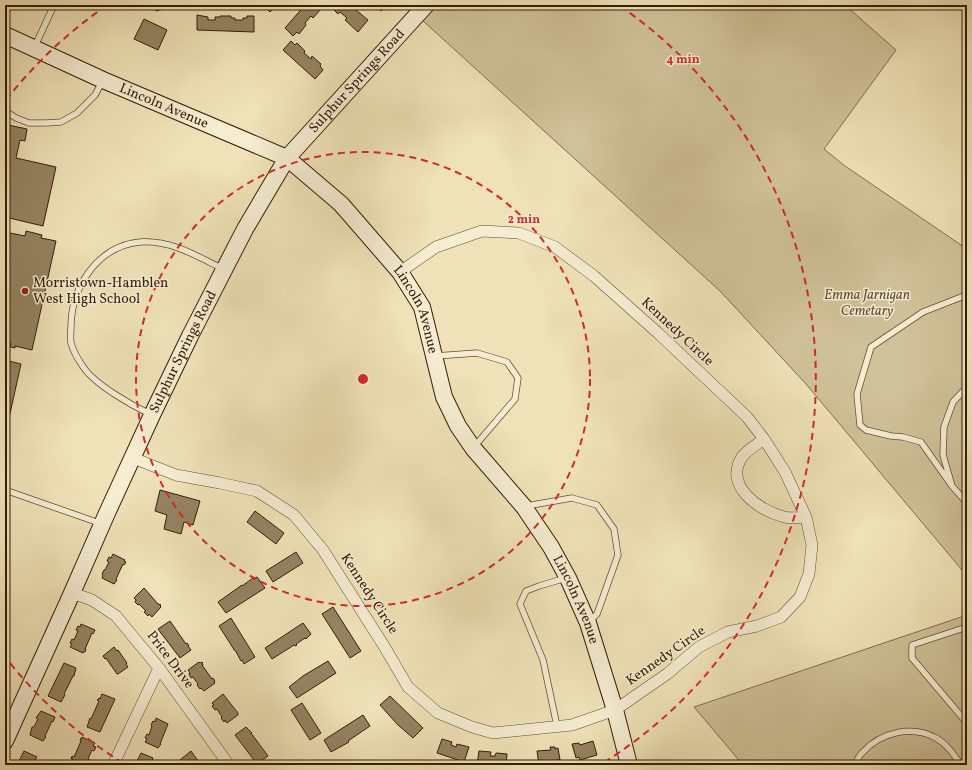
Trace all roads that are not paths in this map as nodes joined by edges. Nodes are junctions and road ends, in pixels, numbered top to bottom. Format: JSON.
{"nodes":[{"id":1,"x":54,"y":5,"type":"edge"},
{"id":2,"x":426,"y":5,"type":"edge"},
{"id":3,"x":5,"y":35,"type":"edge"},
{"id":4,"x":34,"y":48,"type":"junction"},
{"id":5,"x":103,"y":80,"type":"junction"},
{"id":6,"x":5,"y":111,"type":"edge"},
{"id":7,"x":287,"y":158,"type":"junction"},
{"id":8,"x":224,"y":270,"type":"junction"},
{"id":9,"x":400,"y":272,"type":"junction"},
{"id":10,"x":967,"y":299,"type":"edge"},
{"id":11,"x":434,"y":356,"type":"junction"},
{"id":12,"x":967,"y":388,"type":"edge"},
{"id":13,"x":152,"y":415,"type":"junction"},
{"id":14,"x":764,"y":439,"type":"junction"},
{"id":15,"x":473,"y":448,"type":"junction"},
{"id":16,"x":133,"y":458,"type":"junction"},
{"id":17,"x":952,"y":486,"type":"junction"},
{"id":18,"x":5,"y":490,"type":"edge"},
{"id":19,"x":967,"y":503,"type":"edge"},
{"id":20,"x":524,"y":506,"type":"junction"},
{"id":21,"x":806,"y":517,"type":"junction"},
{"id":22,"x":102,"y":524,"type":"junction"},
{"id":23,"x":568,"y":578,"type":"junction"},
{"id":24,"x":72,"y":593,"type":"junction"},
{"id":25,"x":588,"y":622,"type":"junction"},
{"id":26,"x":967,"y":627,"type":"edge"},
{"id":27,"x":158,"y":668,"type":"junction"},
{"id":28,"x":615,"y":710,"type":"junction"},
{"id":29,"x":967,"y":724,"type":"edge"},
{"id":30,"x":557,"y":726,"type":"junction"},
{"id":31,"x":5,"y":741,"type":"edge"},
{"id":32,"x":114,"y":765,"type":"edge"},
{"id":33,"x":229,"y":765,"type":"edge"},
{"id":34,"x":629,"y":765,"type":"edge"},
{"id":35,"x":855,"y":765,"type":"edge"},
{"id":36,"x":961,"y":765,"type":"edge"}],
"edges":[{"from":1,"to":4,"type":"lane"},
{"from":2,"to":7,"type":"street","name":"Sulphur Springs Road"},
{"from":3,"to":4,"type":"street","name":"Lincoln Avenue"},
{"from":4,"to":5,"type":"street","name":"Lincoln Avenue"},
{"from":5,"to":6,"type":"lane"},
{"from":5,"to":7,"type":"street","name":"Lincoln Avenue"},
{"from":7,"to":8,"type":"street","name":"Sulphur Springs Road"},
{"from":7,"to":9,"type":"street","name":"Lincoln Avenue"},
{"from":8,"to":13,"type":"street","name":"Sulphur Springs Road"},
{"from":8,"to":13,"type":"lane"},
{"from":9,"to":11,"type":"street","name":"Lincoln Avenue"},
{"from":9,"to":14,"type":"street","name":"Kennedy Circle"},
{"from":10,"to":17,"type":"lane"},
{"from":11,"to":15,"type":"street","name":"Lincoln Avenue"},
{"from":11,"to":15,"type":"lane"},
{"from":12,"to":17,"type":"lane"},
{"from":13,"to":16,"type":"street","name":"Sulphur Springs Road"},
{"from":14,"to":21,"type":"street","name":"Kennedy Circle"},
{"from":14,"to":21,"type":"street"},
{"from":15,"to":20,"type":"street","name":"Lincoln Avenue"},
{"from":16,"to":22,"type":"street","name":"Sulphur Springs Road"},
{"from":16,"to":30,"type":"street","name":"Kennedy Circle"},
{"from":17,"to":19,"type":"lane"},
{"from":18,"to":22,"type":"lane"},
{"from":20,"to":23,"type":"street","name":"Lincoln Avenue"},
{"from":20,"to":25,"type":"lane"},
{"from":21,"to":28,"type":"street","name":"Kennedy Circle"},
{"from":22,"to":24,"type":"street","name":"Sulphur Springs Road"},
{"from":23,"to":25,"type":"street","name":"Lincoln Avenue"},
{"from":23,"to":30,"type":"lane"},
{"from":24,"to":27,"type":"street","name":"Price Drive"},
{"from":24,"to":31,"type":"street","name":"Sulphur Springs Road"},
{"from":25,"to":28,"type":"street","name":"Lincoln Avenue"},
{"from":26,"to":29,"type":"lane"},
{"from":27,"to":32,"type":"street"},
{"from":27,"to":33,"type":"street","name":"Price Drive"},
{"from":28,"to":30,"type":"street","name":"Kennedy Circle"},
{"from":28,"to":34,"type":"street","name":"Lincoln Avenue"},
{"from":35,"to":36,"type":"lane"}]}
